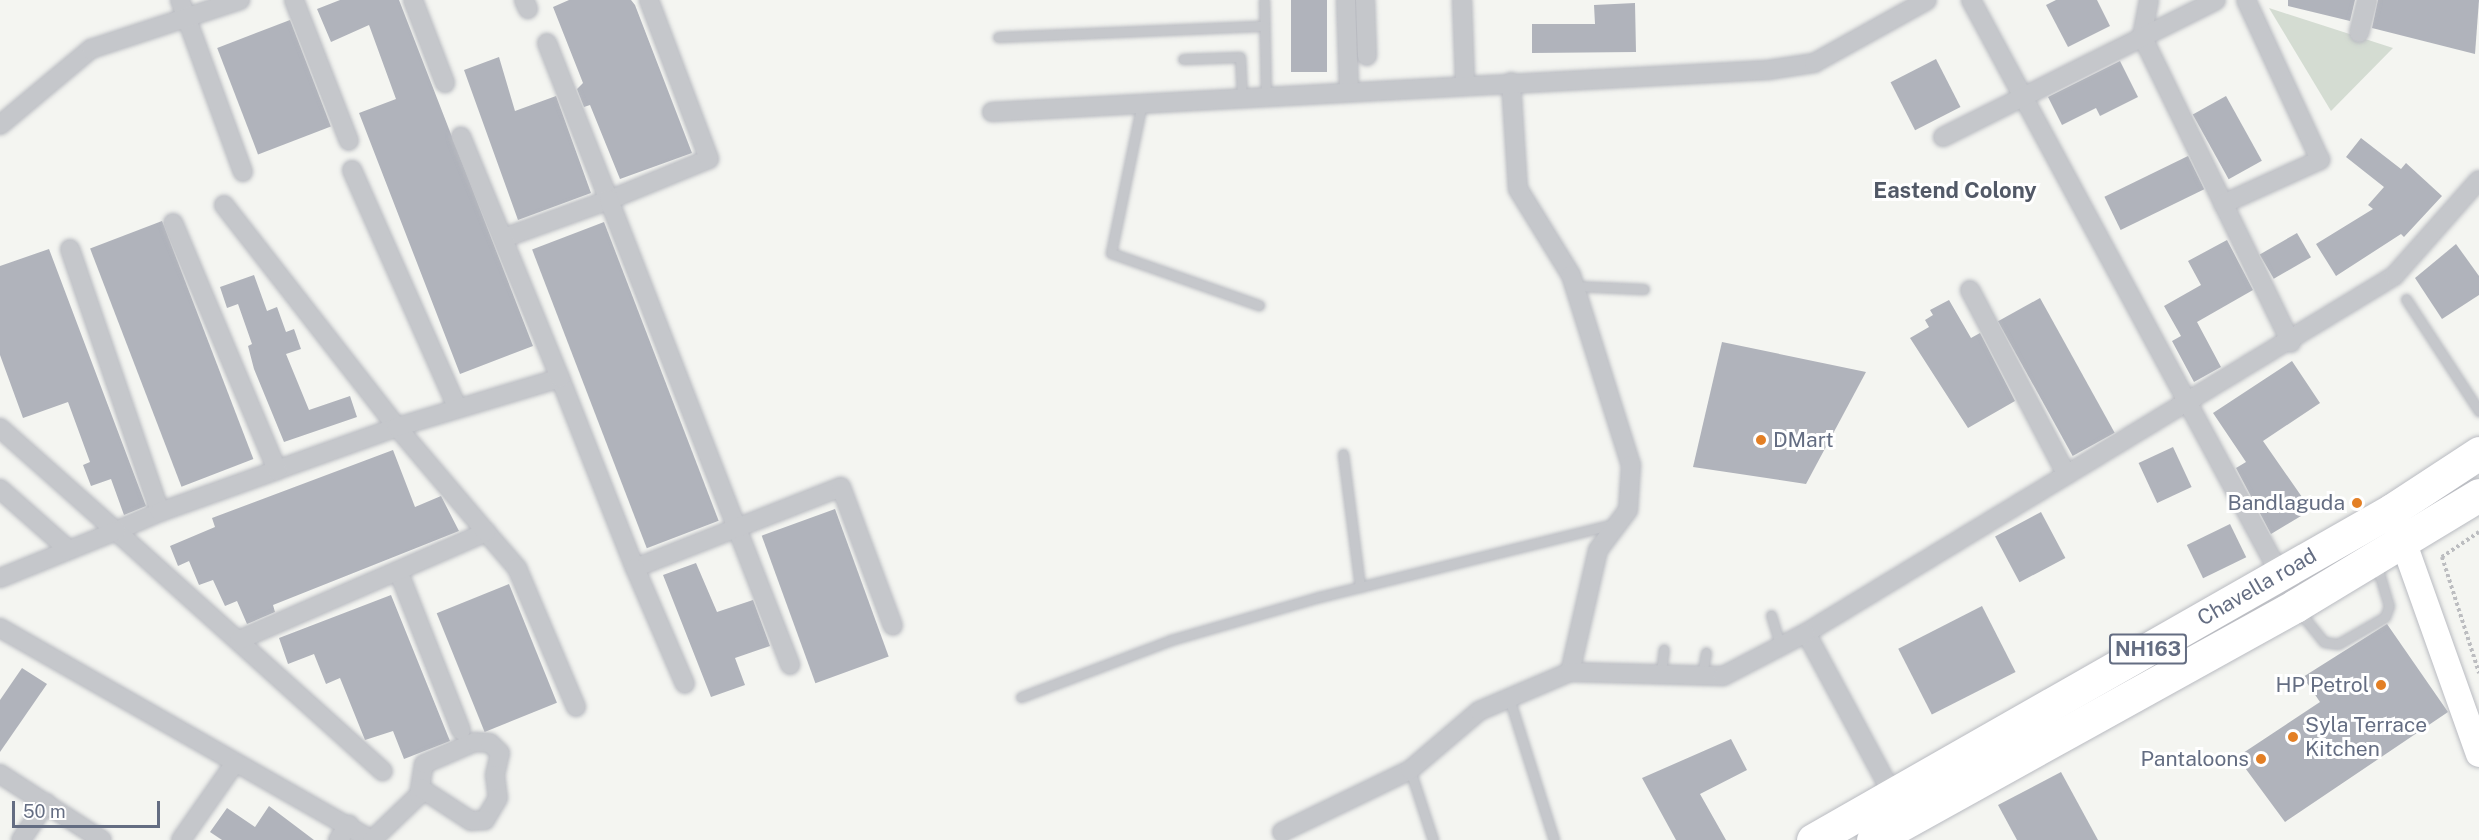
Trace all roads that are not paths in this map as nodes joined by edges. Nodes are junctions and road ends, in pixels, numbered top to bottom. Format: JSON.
{"nodes":[{"id":1,"x":180,"y":0,"type":"edge"},
{"id":2,"x":240,"y":0,"type":"edge"},
{"id":3,"x":294,"y":0,"type":"edge"},
{"id":4,"x":413,"y":0,"type":"edge"},
{"id":5,"x":649,"y":0,"type":"edge"},
{"id":6,"x":1264,"y":0,"type":"edge"},
{"id":7,"x":1346,"y":0,"type":"edge"},
{"id":8,"x":1365,"y":0,"type":"edge"},
{"id":9,"x":1462,"y":0,"type":"edge"},
{"id":10,"x":1927,"y":0,"type":"edge"},
{"id":11,"x":1971,"y":0,"type":"edge"},
{"id":12,"x":2149,"y":0,"type":"edge"},
{"id":13,"x":2216,"y":0,"type":"edge"},
{"id":14,"x":2367,"y":0,"type":"edge"},
{"id":15,"x":2249,"y":3,"type":"edge"},
{"id":16,"x":186,"y":18,"type":"junction"},
{"id":17,"x":1264,"y":26,"type":"junction"},
{"id":18,"x":2359,"y":33,"type":"dead end"},
{"id":19,"x":2142,"y":36,"type":"junction"},
{"id":20,"x":998,"y":37,"type":"dead end"},
{"id":21,"x":547,"y":43,"type":"dead end"},
{"id":22,"x":1367,"y":56,"type":"dead end"},
{"id":23,"x":1184,"y":59,"type":"dead end"},
{"id":24,"x":1511,"y":82,"type":"junction"},
{"id":25,"x":445,"y":83,"type":"dead end"},
{"id":26,"x":1465,"y":83,"type":"junction"},
{"id":27,"x":1349,"y":90,"type":"junction"},
{"id":28,"x":2021,"y":94,"type":"junction"},
{"id":29,"x":1266,"y":95,"type":"junction"},
{"id":30,"x":1242,"y":97,"type":"junction"},
{"id":31,"x":1142,"y":103,"type":"junction"},
{"id":32,"x":992,"y":112,"type":"dead end"},
{"id":33,"x":0,"y":124,"type":"edge"},
{"id":34,"x":461,"y":137,"type":"dead end"},
{"id":35,"x":1943,"y":137,"type":"dead end"},
{"id":36,"x":349,"y":141,"type":"dead end"},
{"id":37,"x":352,"y":170,"type":"dead end"},
{"id":38,"x":243,"y":171,"type":"dead end"},
{"id":39,"x":2479,"y":180,"type":"edge"},
{"id":40,"x":609,"y":200,"type":"junction"},
{"id":41,"x":2223,"y":204,"type":"junction"},
{"id":42,"x":224,"y":205,"type":"dead end"},
{"id":43,"x":174,"y":223,"type":"dead end"},
{"id":44,"x":504,"y":238,"type":"junction"},
{"id":45,"x":70,"y":249,"type":"dead end"},
{"id":46,"x":1574,"y":286,"type":"junction"},
{"id":47,"x":1644,"y":289,"type":"dead end"},
{"id":48,"x":1970,"y":290,"type":"dead end"},
{"id":49,"x":2406,"y":299,"type":"dead end"},
{"id":50,"x":1259,"y":305,"type":"dead end"},
{"id":51,"x":2291,"y":343,"type":"junction"},
{"id":52,"x":560,"y":378,"type":"junction"},
{"id":53,"x":2187,"y":406,"type":"junction"},
{"id":54,"x":457,"y":407,"type":"junction"},
{"id":55,"x":2479,"y":411,"type":"edge"},
{"id":56,"x":1,"y":427,"type":"edge"},
{"id":57,"x":398,"y":427,"type":"junction"},
{"id":58,"x":2479,"y":453,"type":"edge"},
{"id":59,"x":1343,"y":454,"type":"dead end"},
{"id":60,"x":278,"y":470,"type":"junction"},
{"id":61,"x":2066,"y":474,"type":"junction"},
{"id":62,"x":0,"y":489,"type":"edge"},
{"id":63,"x":2479,"y":495,"type":"edge"},
{"id":64,"x":2392,"y":510,"type":"junction"},
{"id":65,"x":160,"y":512,"type":"junction"},
{"id":66,"x":1618,"y":524,"type":"junction"},
{"id":67,"x":741,"y":529,"type":"junction"},
{"id":68,"x":116,"y":531,"type":"junction"},
{"id":69,"x":486,"y":532,"type":"junction"},
{"id":70,"x":2403,"y":541,"type":"junction"},
{"id":71,"x":69,"y":550,"type":"junction"},
{"id":72,"x":2375,"y":560,"type":"junction"},
{"id":73,"x":635,"y":568,"type":"junction"},
{"id":74,"x":399,"y":573,"type":"junction"},
{"id":75,"x":2280,"y":574,"type":"junction"},
{"id":76,"x":0,"y":578,"type":"edge"},
{"id":77,"x":1360,"y":587,"type":"junction"},
{"id":78,"x":2295,"y":606,"type":"junction"},
{"id":79,"x":1771,"y":615,"type":"dead end"},
{"id":80,"x":893,"y":626,"type":"dead end"},
{"id":81,"x":0,"y":628,"type":"edge"},
{"id":82,"x":1806,"y":633,"type":"junction"},
{"id":83,"x":239,"y":640,"type":"junction"},
{"id":84,"x":1781,"y":647,"type":"junction"},
{"id":85,"x":1664,"y":649,"type":"dead end"},
{"id":86,"x":1706,"y":652,"type":"dead end"},
{"id":87,"x":790,"y":665,"type":"dead end"},
{"id":88,"x":1570,"y":672,"type":"junction"},
{"id":89,"x":1661,"y":672,"type":"junction"},
{"id":90,"x":1702,"y":675,"type":"junction"},
{"id":91,"x":685,"y":684,"type":"dead end"},
{"id":92,"x":1021,"y":697,"type":"dead end"},
{"id":93,"x":1509,"y":698,"type":"junction"},
{"id":94,"x":576,"y":706,"type":"dead end"},
{"id":95,"x":461,"y":730,"type":"dead end"},
{"id":96,"x":2479,"y":754,"type":"edge"},
{"id":97,"x":235,"y":763,"type":"junction"},
{"id":98,"x":1410,"y":770,"type":"junction"},
{"id":99,"x":383,"y":771,"type":"dead end"},
{"id":100,"x":0,"y":774,"type":"edge"},
{"id":101,"x":422,"y":789,"type":"junction"},
{"id":102,"x":1893,"y":795,"type":"junction"},
{"id":103,"x":46,"y":803,"type":"junction"},
{"id":104,"x":349,"y":825,"type":"junction"},
{"id":105,"x":1282,"y":832,"type":"dead end"},
{"id":106,"x":21,"y":840,"type":"edge"},
{"id":107,"x":102,"y":840,"type":"edge"},
{"id":108,"x":181,"y":840,"type":"edge"},
{"id":109,"x":338,"y":840,"type":"edge"},
{"id":110,"x":372,"y":840,"type":"edge"},
{"id":111,"x":1433,"y":840,"type":"edge"},
{"id":112,"x":1554,"y":840,"type":"edge"},
{"id":113,"x":1813,"y":840,"type":"edge"},
{"id":114,"x":1873,"y":840,"type":"edge"}],
"edges":[{"from":1,"to":16,"type":"street"},
{"from":2,"to":16,"type":"street"},
{"from":3,"to":36,"type":"street"},
{"from":4,"to":25,"type":"street"},
{"from":5,"to":40,"type":"street"},
{"from":6,"to":17,"type":"lane"},
{"from":7,"to":27,"type":"street"},
{"from":8,"to":22,"type":"street"},
{"from":9,"to":26,"type":"street"},
{"from":10,"to":24,"type":"street"},
{"from":11,"to":28,"type":"street"},
{"from":12,"to":19,"type":"street"},
{"from":13,"to":19,"type":"street"},
{"from":14,"to":18,"type":"street"},
{"from":15,"to":41,"type":"street"},
{"from":16,"to":33,"type":"street"},
{"from":16,"to":38,"type":"street"},
{"from":17,"to":20,"type":"lane"},
{"from":17,"to":29,"type":"lane"},
{"from":19,"to":28,"type":"street"},
{"from":19,"to":41,"type":"street"},
{"from":21,"to":40,"type":"street"},
{"from":23,"to":30,"type":"lane"},
{"from":24,"to":26,"type":"street"},
{"from":24,"to":46,"type":"street"},
{"from":26,"to":27,"type":"street"},
{"from":27,"to":29,"type":"street"},
{"from":28,"to":35,"type":"street"},
{"from":28,"to":53,"type":"street"},
{"from":29,"to":30,"type":"street"},
{"from":30,"to":31,"type":"street"},
{"from":31,"to":32,"type":"street"},
{"from":31,"to":50,"type":"lane"},
{"from":34,"to":44,"type":"street"},
{"from":37,"to":54,"type":"street"},
{"from":39,"to":51,"type":"street"},
{"from":40,"to":44,"type":"street"},
{"from":40,"to":67,"type":"street"},
{"from":41,"to":51,"type":"street"},
{"from":42,"to":57,"type":"street"},
{"from":43,"to":60,"type":"street"},
{"from":44,"to":52,"type":"street"},
{"from":45,"to":65,"type":"street"},
{"from":46,"to":47,"type":"lane"},
{"from":46,"to":66,"type":"street"},
{"from":48,"to":61,"type":"street"},
{"from":49,"to":55,"type":"lane"},
{"from":51,"to":53,"type":"street"},
{"from":52,"to":54,"type":"street"},
{"from":52,"to":73,"type":"street"},
{"from":53,"to":61,"type":"street"},
{"from":53,"to":75,"type":"street"},
{"from":54,"to":57,"type":"street"},
{"from":56,"to":68,"type":"street"},
{"from":57,"to":60,"type":"street"},
{"from":57,"to":69,"type":"street"},
{"from":58,"to":64,"type":"highway","name":"Chavella road","number":"NH163"},
{"from":59,"to":77,"type":"lane"},
{"from":60,"to":65,"type":"street"},
{"from":61,"to":82,"type":"street"},
{"from":62,"to":71,"type":"street"},
{"from":63,"to":70,"type":"highway","name":"Chavella road","number":"NH163"},
{"from":64,"to":70,"type":"street"},
{"from":64,"to":75,"type":"highway","name":"Chavella road","number":"NH163"},
{"from":65,"to":68,"type":"street"},
{"from":66,"to":77,"type":"lane"},
{"from":66,"to":88,"type":"street"},
{"from":67,"to":73,"type":"street"},
{"from":67,"to":80,"type":"street"},
{"from":67,"to":87,"type":"street"},
{"from":68,"to":71,"type":"street"},
{"from":68,"to":83,"type":"street"},
{"from":69,"to":74,"type":"street"},
{"from":69,"to":94,"type":"street"},
{"from":70,"to":72,"type":"highway","name":"Chavella road","number":"NH163"},
{"from":70,"to":96,"type":"street"},
{"from":71,"to":76,"type":"street"},
{"from":72,"to":78,"type":"highway","name":"Chavella road","number":"NH163"},
{"from":72,"to":78,"type":"lane"},
{"from":73,"to":91,"type":"street"},
{"from":74,"to":83,"type":"street"},
{"from":74,"to":95,"type":"street"},
{"from":75,"to":102,"type":"highway","name":"Chavella road","number":"NH163"},
{"from":77,"to":92,"type":"lane"},
{"from":78,"to":114,"type":"highway","name":"Chavella road","number":"NH163"},
{"from":79,"to":84,"type":"lane"},
{"from":81,"to":97,"type":"street"},
{"from":82,"to":84,"type":"street"},
{"from":82,"to":102,"type":"street"},
{"from":83,"to":99,"type":"street"},
{"from":84,"to":90,"type":"street"},
{"from":85,"to":89,"type":"lane"},
{"from":86,"to":90,"type":"lane"},
{"from":88,"to":89,"type":"street"},
{"from":88,"to":93,"type":"street"},
{"from":89,"to":90,"type":"street"},
{"from":93,"to":98,"type":"street"},
{"from":93,"to":112,"type":"lane"},
{"from":97,"to":104,"type":"street"},
{"from":97,"to":108,"type":"street"},
{"from":98,"to":105,"type":"street"},
{"from":98,"to":111,"type":"lane"},
{"from":100,"to":103,"type":"street"},
{"from":101,"to":101,"type":"street"},
{"from":101,"to":110,"type":"street"},
{"from":102,"to":113,"type":"highway","name":"Chavella road","number":"NH163"},
{"from":103,"to":106,"type":"street"},
{"from":103,"to":107,"type":"street"},
{"from":104,"to":109,"type":"street"},
{"from":104,"to":110,"type":"street"}]}
